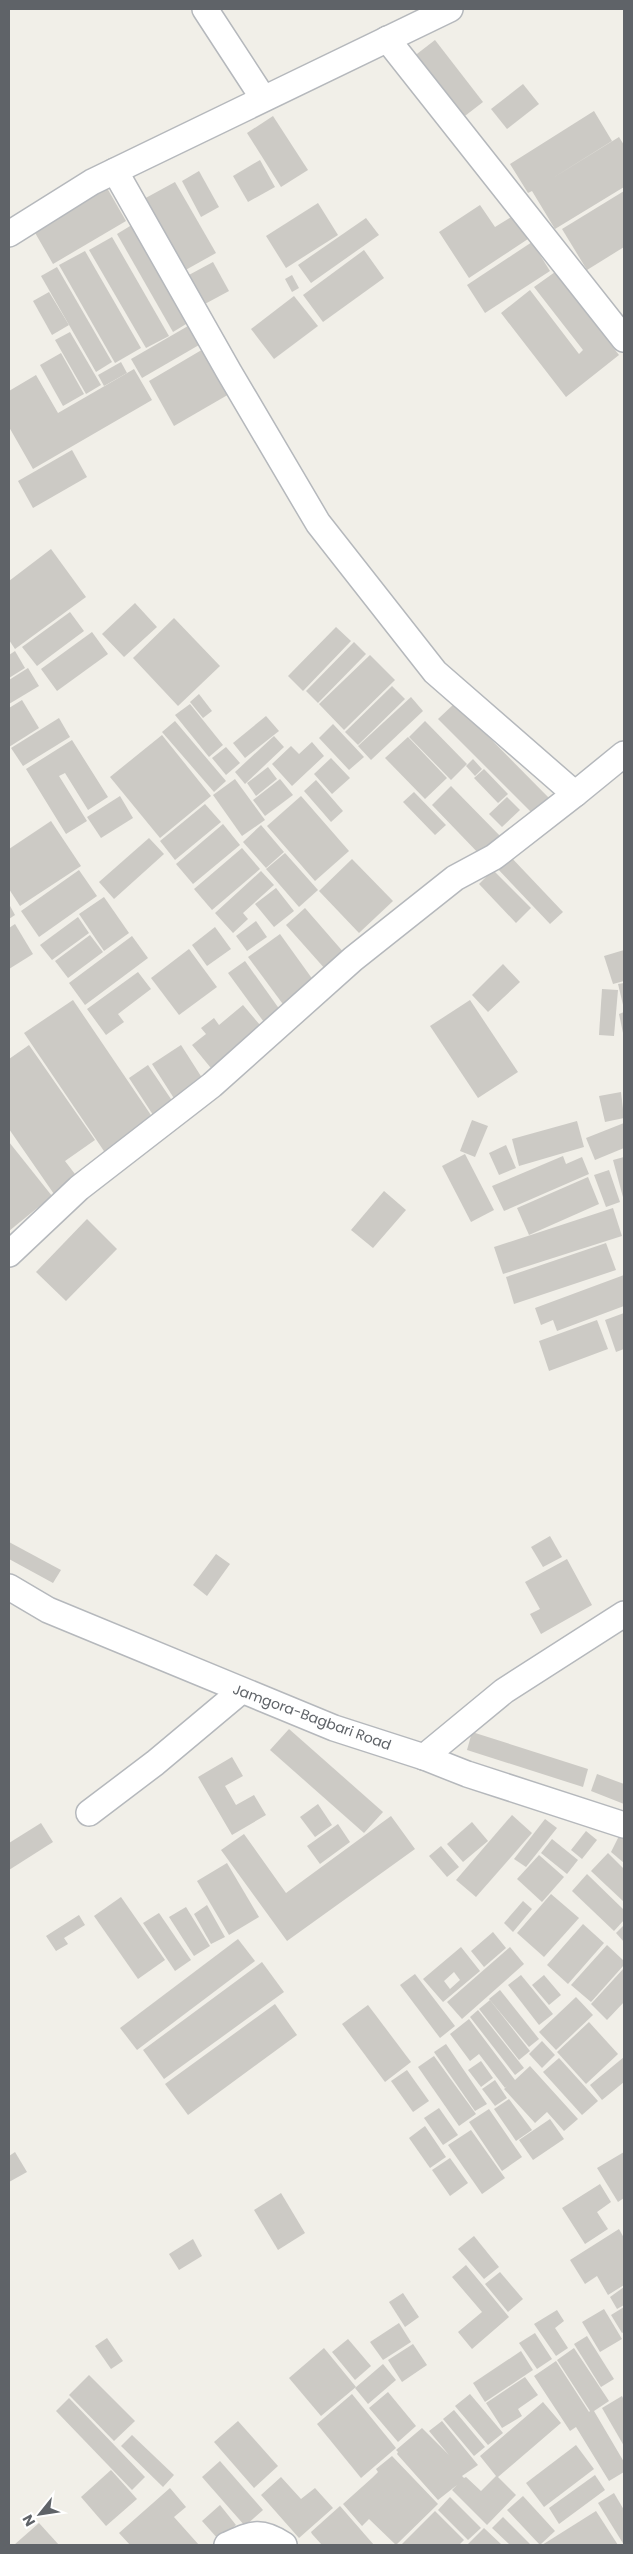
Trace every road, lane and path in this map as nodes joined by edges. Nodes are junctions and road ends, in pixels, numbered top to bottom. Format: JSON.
{"nodes":[{"id":1,"x":205,"y":9,"type":"edge"},
{"id":2,"x":450,"y":9,"type":"edge"},
{"id":3,"x":387,"y":39,"type":"junction"},
{"id":4,"x":263,"y":98,"type":"junction"},
{"id":5,"x":115,"y":171,"type":"junction"},
{"id":6,"x":9,"y":234,"type":"edge"},
{"id":7,"x":624,"y":339,"type":"edge"},
{"id":8,"x":624,"y":754,"type":"edge"},
{"id":9,"x":575,"y":794,"type":"junction"},
{"id":10,"x":9,"y":1254,"type":"edge"},
{"id":11,"x":9,"y":1587,"type":"edge"},
{"id":12,"x":624,"y":1614,"type":"edge"},
{"id":13,"x":241,"y":1691,"type":"junction"},
{"id":14,"x":424,"y":1757,"type":"junction"},
{"id":15,"x":89,"y":1813,"type":"dead end"},
{"id":16,"x":624,"y":1825,"type":"edge"},
{"id":17,"x":227,"y":2545,"type":"edge"},
{"id":18,"x":284,"y":2545,"type":"edge"}],
"edges":[{"from":1,"to":4,"type":"street"},
{"from":2,"to":3,"type":"street"},
{"from":3,"to":4,"type":"street"},
{"from":3,"to":7,"type":"street"},
{"from":4,"to":5,"type":"street"},
{"from":5,"to":6,"type":"street"},
{"from":5,"to":9,"type":"street"},
{"from":8,"to":9,"type":"street"},
{"from":9,"to":10,"type":"street"},
{"from":11,"to":13,"type":"street","name":"Jamgora-Bagbari Road"},
{"from":12,"to":14,"type":"street"},
{"from":13,"to":14,"type":"street","name":"Jamgora-Bagbari Road"},
{"from":13,"to":15,"type":"street"},
{"from":14,"to":16,"type":"street","name":"Jamgora-Bagbari Road"},
{"from":17,"to":18,"type":"street"}]}
